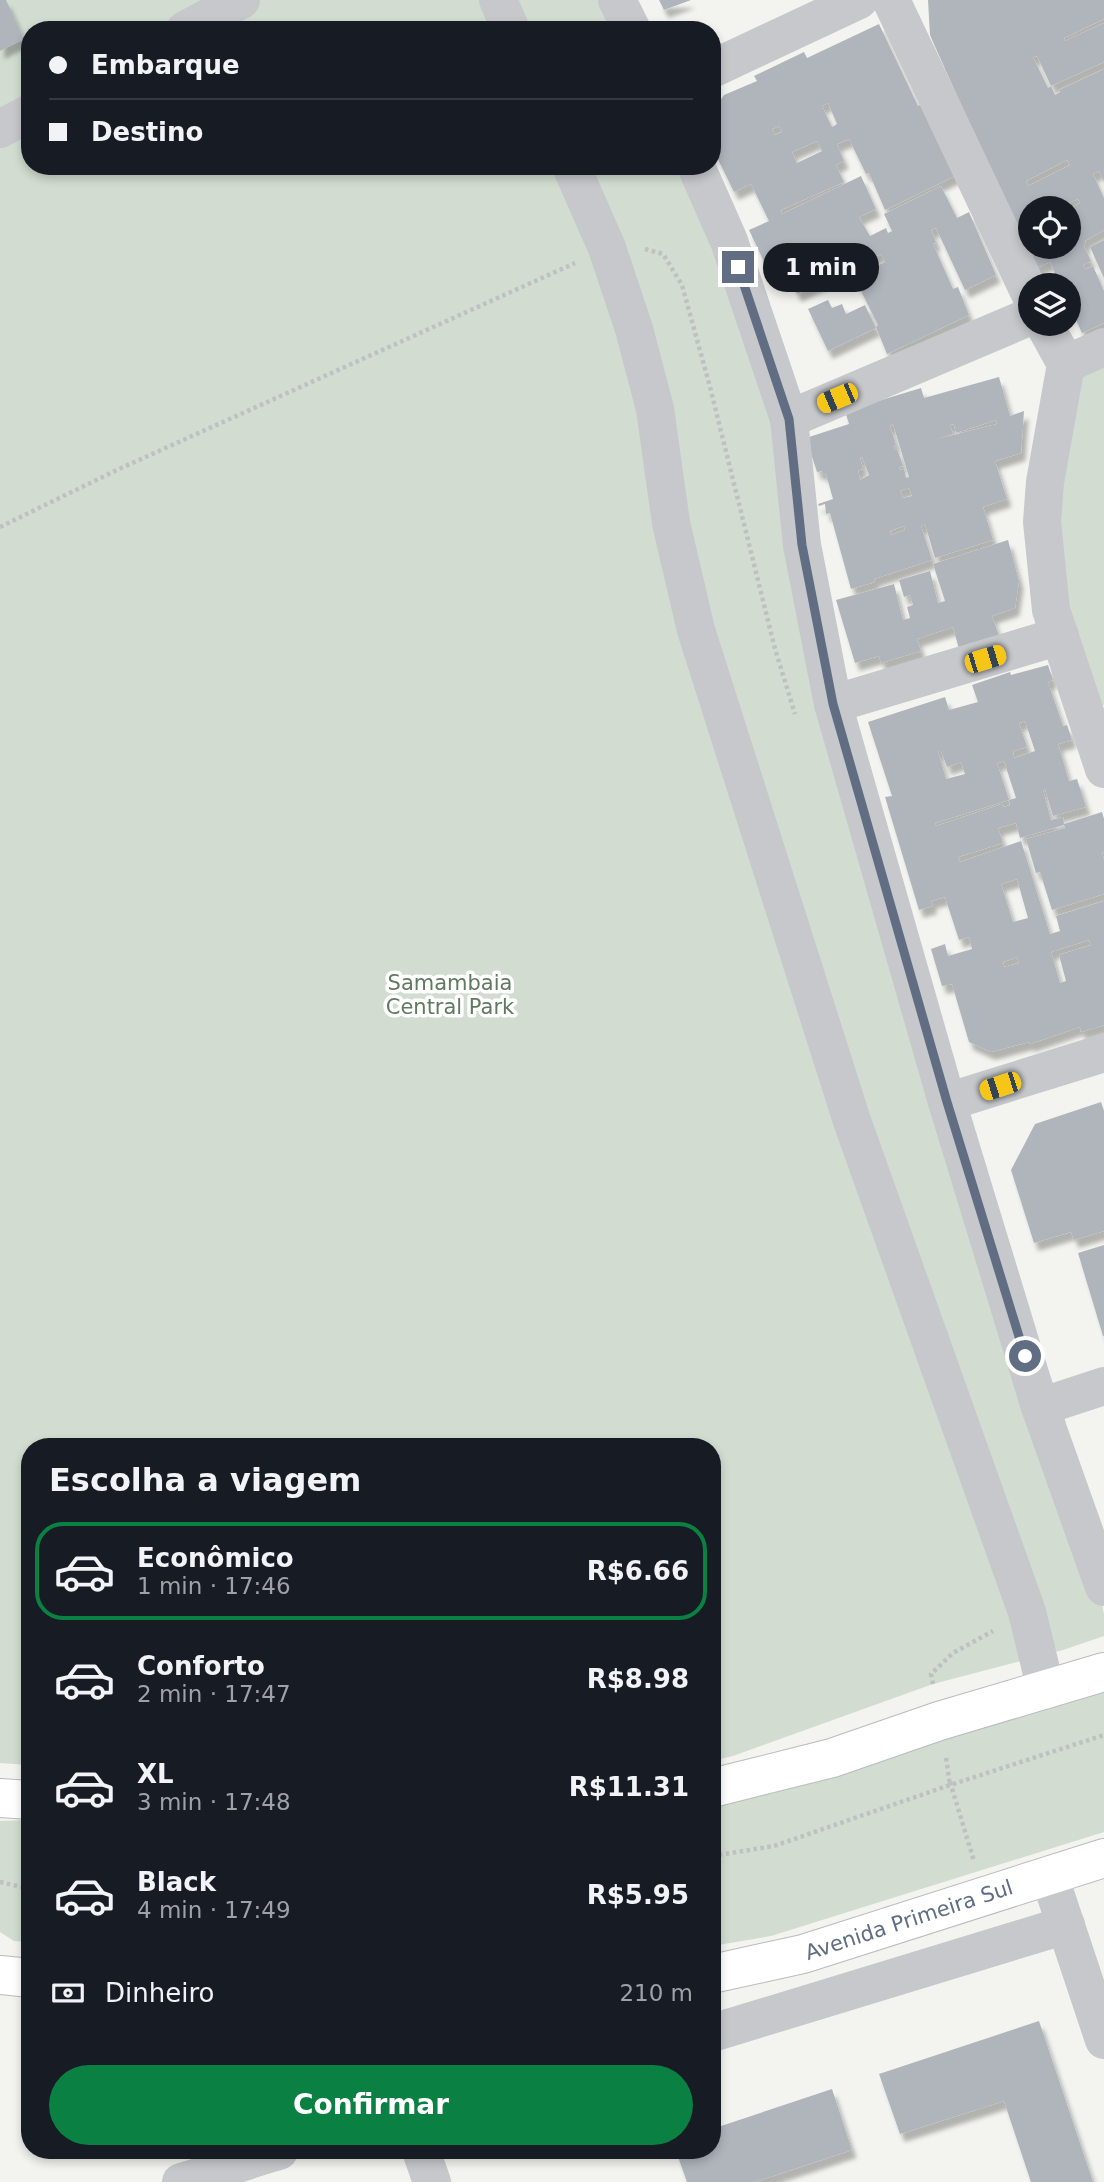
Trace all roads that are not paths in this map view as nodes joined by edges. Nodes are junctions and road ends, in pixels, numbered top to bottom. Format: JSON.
{"nodes":[{"id":1,"x":241,"y":0,"type":"edge"},
{"id":2,"x":617,"y":0,"type":"edge"},
{"id":3,"x":859,"y":0,"type":"edge"},
{"id":4,"x":891,"y":0,"type":"edge"},
{"id":5,"x":202,"y":21,"type":"edge"},
{"id":6,"x":628,"y":21,"type":"edge"},
{"id":7,"x":721,"y":65,"type":"edge"},
{"id":8,"x":21,"y":118,"type":"edge"},
{"id":9,"x":0,"y":129,"type":"edge"},
{"id":10,"x":575,"y":175,"type":"edge"},
{"id":11,"x":700,"y":175,"type":"edge"},
{"id":12,"x":1020,"y":273,"type":"edge"},
{"id":13,"x":1018,"y":322,"type":"edge"},
{"id":14,"x":1051,"y":336,"type":"edge"},
{"id":15,"x":1104,"y":347,"type":"edge"},
{"id":16,"x":1066,"y":364,"type":"junction"},
{"id":17,"x":789,"y":419,"type":"junction"},
{"id":18,"x":1060,"y":636,"type":"junction"},
{"id":19,"x":833,"y":704,"type":"junction"},
{"id":20,"x":1095,"y":708,"type":"edge"},
{"id":21,"x":1104,"y":769,"type":"edge"},
{"id":22,"x":1104,"y":1053,"type":"edge"},
{"id":23,"x":947,"y":1102,"type":"junction"},
{"id":24,"x":1104,"y":1386,"type":"edge"},
{"id":25,"x":1040,"y":1407,"type":"junction"},
{"id":26,"x":1104,"y":1587,"type":"edge"},
{"id":27,"x":1104,"y":1672,"type":"edge"},
{"id":28,"x":1046,"y":1690,"type":"junction"},
{"id":29,"x":721,"y":1786,"type":"edge"},
{"id":30,"x":0,"y":1798,"type":"edge"},
{"id":31,"x":21,"y":1799,"type":"edge"},
{"id":32,"x":1104,"y":1858,"type":"edge"},
{"id":33,"x":1049,"y":1875,"type":"junction"},
{"id":34,"x":1066,"y":1925,"type":"junction"},
{"id":35,"x":721,"y":1972,"type":"edge"},
{"id":36,"x":721,"y":2030,"type":"edge"},
{"id":37,"x":1104,"y":2040,"type":"edge"},
{"id":38,"x":250,"y":2159,"type":"edge"},
{"id":39,"x":424,"y":2159,"type":"edge"},
{"id":40,"x":181,"y":2182,"type":"edge"},
{"id":41,"x":432,"y":2182,"type":"edge"}],
"edges":[{"from":1,"to":5,"type":"street"},
{"from":2,"to":6,"type":"street"},
{"from":3,"to":7,"type":"street"},
{"from":4,"to":12,"type":"street"},
{"from":8,"to":9,"type":"street"},
{"from":10,"to":28,"type":"street"},
{"from":11,"to":17,"type":"street"},
{"from":13,"to":17,"type":"street"},
{"from":14,"to":16,"type":"street"},
{"from":15,"to":16,"type":"street"},
{"from":16,"to":18,"type":"street"},
{"from":17,"to":19,"type":"street"},
{"from":18,"to":19,"type":"street"},
{"from":18,"to":20,"type":"street"},
{"from":19,"to":23,"type":"street"},
{"from":20,"to":21,"type":"street"},
{"from":22,"to":23,"type":"street"},
{"from":23,"to":25,"type":"street"},
{"from":24,"to":25,"type":"street"},
{"from":25,"to":26,"type":"street"},
{"from":27,"to":28,"type":"main road"},
{"from":28,"to":29,"type":"main road"},
{"from":30,"to":31,"type":"main road"},
{"from":32,"to":33,"type":"main road","name":"Avenida Primeira Sul"},
{"from":33,"to":34,"type":"street"},
{"from":33,"to":35,"type":"main road","name":"Avenida Primeira Sul"},
{"from":34,"to":36,"type":"street"},
{"from":34,"to":37,"type":"street"},
{"from":38,"to":40,"type":"street"},
{"from":39,"to":41,"type":"street"}]}
